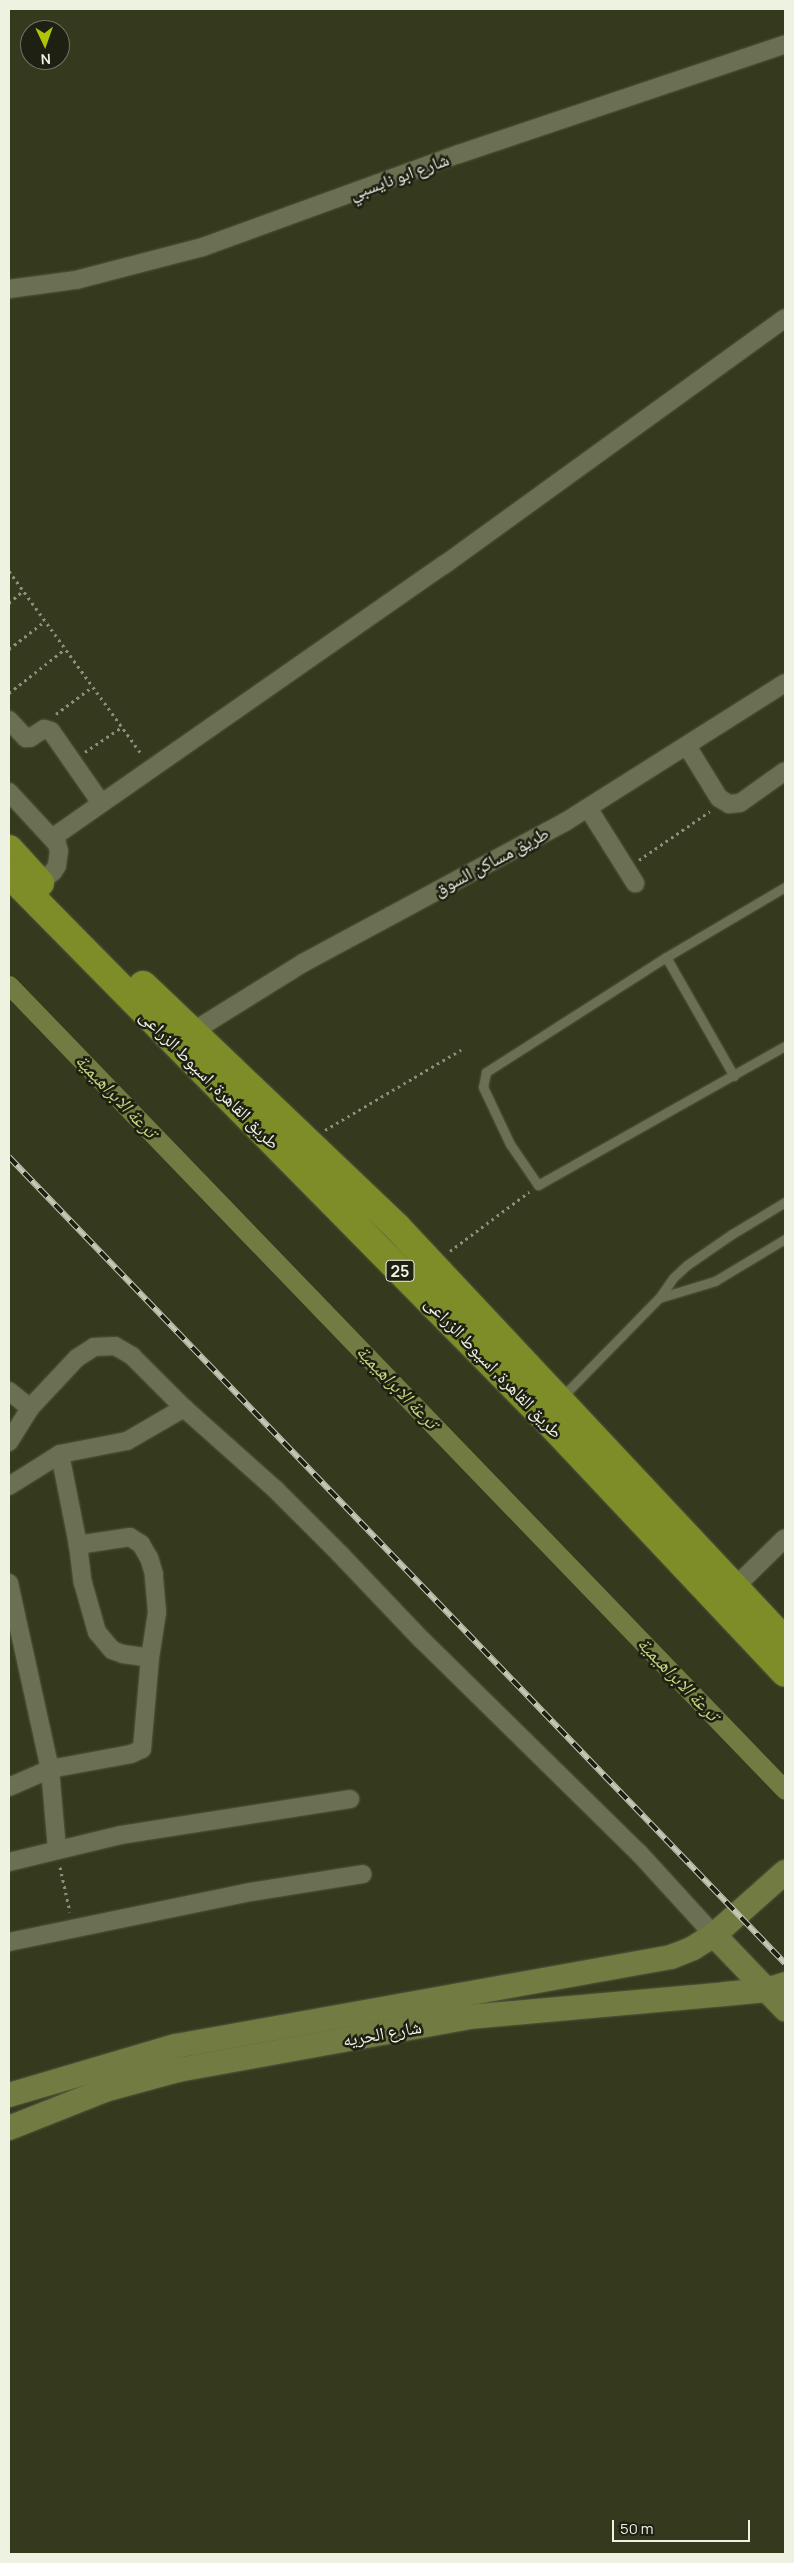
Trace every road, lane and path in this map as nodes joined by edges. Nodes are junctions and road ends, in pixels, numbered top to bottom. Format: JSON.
{"nodes":[{"id":1,"x":785,"y":44,"type":"edge"},
{"id":2,"x":9,"y":289,"type":"edge"},
{"id":3,"x":785,"y":318,"type":"edge"},
{"id":4,"x":9,"y":572,"type":"edge"},
{"id":5,"x":23,"y":591,"type":"junction"},
{"id":6,"x":9,"y":603,"type":"edge"},
{"id":7,"x":44,"y":621,"type":"junction"},
{"id":8,"x":9,"y":649,"type":"edge"},
{"id":9,"x":65,"y":649,"type":"junction"},
{"id":10,"x":785,"y":683,"type":"edge"},
{"id":11,"x":92,"y":687,"type":"junction"},
{"id":12,"x":9,"y":693,"type":"edge"},
{"id":13,"x":56,"y":715,"type":"dead end"},
{"id":14,"x":9,"y":720,"type":"edge"},
{"id":15,"x":122,"y":727,"type":"junction"},
{"id":16,"x":687,"y":746,"type":"junction"},
{"id":17,"x":72,"y":760,"type":"junction"},
{"id":18,"x":151,"y":768,"type":"junction"},
{"id":19,"x":785,"y":771,"type":"edge"},
{"id":20,"x":9,"y":792,"type":"edge"},
{"id":21,"x":723,"y":802,"type":"junction"},
{"id":22,"x":101,"y":803,"type":"junction"},
{"id":23,"x":588,"y":808,"type":"junction"},
{"id":24,"x":52,"y":838,"type":"junction"},
{"id":25,"x":9,"y":849,"type":"edge"},
{"id":26,"x":631,"y":876,"type":"joint"},
{"id":27,"x":24,"y":883,"type":"edge"},
{"id":28,"x":785,"y":887,"type":"edge"},
{"id":29,"x":666,"y":957,"type":"junction"},
{"id":30,"x":192,"y":1032,"type":"junction"},
{"id":31,"x":785,"y":1046,"type":"edge"},
{"id":32,"x":460,"y":1050,"type":"dead end"},
{"id":33,"x":734,"y":1076,"type":"junction"},
{"id":34,"x":309,"y":1140,"type":"junction"},
{"id":35,"x":538,"y":1186,"type":"junction"},
{"id":36,"x":785,"y":1202,"type":"edge"},
{"id":37,"x":785,"y":1239,"type":"edge"},
{"id":38,"x":432,"y":1264,"type":"junction"},
{"id":39,"x":659,"y":1298,"type":"junction"},
{"id":40,"x":9,"y":1391,"type":"edge"},
{"id":41,"x":559,"y":1400,"type":"junction"},
{"id":42,"x":30,"y":1408,"type":"junction"},
{"id":43,"x":184,"y":1408,"type":"junction"},
{"id":44,"x":9,"y":1442,"type":"edge"},
{"id":45,"x":60,"y":1454,"type":"junction"},
{"id":46,"x":9,"y":1486,"type":"edge"},
{"id":47,"x":78,"y":1545,"type":"junction"},
{"id":48,"x":783,"y":1546,"type":"edge"},
{"id":49,"x":9,"y":1583,"type":"edge"},
{"id":50,"x":734,"y":1588,"type":"junction"},
{"id":51,"x":785,"y":1641,"type":"edge"},
{"id":52,"x":150,"y":1658,"type":"junction"},
{"id":53,"x":785,"y":1673,"type":"edge"},
{"id":54,"x":50,"y":1769,"type":"junction"},
{"id":55,"x":9,"y":1787,"type":"edge"},
{"id":56,"x":350,"y":1799,"type":"dead end"},
{"id":57,"x":57,"y":1849,"type":"junction"},
{"id":58,"x":9,"y":1862,"type":"edge"},
{"id":59,"x":785,"y":1872,"type":"edge"},
{"id":60,"x":363,"y":1874,"type":"dead end"},
{"id":61,"x":74,"y":1927,"type":"junction"},
{"id":62,"x":714,"y":1935,"type":"junction"},
{"id":63,"x":9,"y":1942,"type":"edge"},
{"id":64,"x":776,"y":1987,"type":"edge"},
{"id":65,"x":785,"y":2009,"type":"edge"},
{"id":66,"x":9,"y":2095,"type":"edge"},
{"id":67,"x":15,"y":2126,"type":"edge"}],
"edges":[{"from":1,"to":2,"type":"street","name":"شارع ابو نايسبي"},
{"from":3,"to":18,"type":"street"},
{"from":4,"to":5,"type":"path"},
{"from":5,"to":6,"type":"path"},
{"from":5,"to":7,"type":"path"},
{"from":7,"to":8,"type":"path"},
{"from":7,"to":9,"type":"path"},
{"from":9,"to":11,"type":"path"},
{"from":9,"to":12,"type":"path"},
{"from":10,"to":16,"type":"street","name":"طريق مساكن السوق"},
{"from":11,"to":13,"type":"path"},
{"from":11,"to":15,"type":"path"},
{"from":14,"to":17,"type":"street"},
{"from":15,"to":17,"type":"path"},
{"from":15,"to":18,"type":"path"},
{"from":16,"to":21,"type":"street"},
{"from":16,"to":23,"type":"street","name":"طريق مساكن السوق"},
{"from":17,"to":22,"type":"street"},
{"from":18,"to":22,"type":"street"},
{"from":19,"to":21,"type":"street"},
{"from":20,"to":24,"type":"street"},
{"from":21,"to":26,"type":"path"},
{"from":22,"to":24,"type":"street"},
{"from":23,"to":26,"type":"street"},
{"from":23,"to":30,"type":"street","name":"طريق مساكن السوق"},
{"from":24,"to":27,"type":"street"},
{"from":25,"to":27,"type":"highway","name":"طريق القاهرة, اسيوط الزراعى","number":"25"},
{"from":27,"to":30,"type":"highway","name":"طريق القاهرة, اسيوط الزراعى","number":"25"},
{"from":27,"to":53,"type":"highway","name":"طريق القاهرة, اسيوط الزراعى","number":"25"},
{"from":28,"to":29,"type":"lane"},
{"from":29,"to":33,"type":"lane"},
{"from":29,"to":35,"type":"lane"},
{"from":30,"to":34,"type":"highway","name":"طريق القاهرة, اسيوط الزراعى","number":"25"},
{"from":31,"to":33,"type":"lane"},
{"from":32,"to":34,"type":"path"},
{"from":33,"to":35,"type":"lane"},
{"from":34,"to":38,"type":"highway","name":"طريق القاهرة, اسيوط الزراعى","number":"25"},
{"from":35,"to":38,"type":"path"},
{"from":36,"to":39,"type":"lane"},
{"from":37,"to":39,"type":"lane"},
{"from":38,"to":41,"type":"highway","name":"طريق القاهرة, اسيوط الزراعى","number":"25"},
{"from":39,"to":41,"type":"lane"},
{"from":40,"to":42,"type":"street"},
{"from":41,"to":50,"type":"highway","name":"طريق القاهرة, اسيوط الزراعى","number":"25"},
{"from":42,"to":43,"type":"street"},
{"from":42,"to":44,"type":"street"},
{"from":43,"to":45,"type":"street"},
{"from":43,"to":62,"type":"street"},
{"from":45,"to":46,"type":"street"},
{"from":45,"to":47,"type":"street"},
{"from":47,"to":52,"type":"street"},
{"from":47,"to":52,"type":"street"},
{"from":48,"to":50,"type":"street"},
{"from":49,"to":54,"type":"street"},
{"from":50,"to":51,"type":"highway","name":"طريق القاهرة, اسيوط الزراعى","number":"25"},
{"from":52,"to":54,"type":"street"},
{"from":54,"to":55,"type":"street"},
{"from":54,"to":57,"type":"street"},
{"from":56,"to":57,"type":"street"},
{"from":57,"to":58,"type":"street"},
{"from":57,"to":61,"type":"path"},
{"from":59,"to":62,"type":"main road","name":"شارع الحريه"},
{"from":60,"to":61,"type":"street"},
{"from":61,"to":63,"type":"street"},
{"from":62,"to":64,"type":"main road"},
{"from":62,"to":66,"type":"main road","name":"شارع الحريه"},
{"from":64,"to":65,"type":"main road"},
{"from":64,"to":67,"type":"main road","name":"شارع الحريه"},
{"from":66,"to":67,"type":"main road"}]}
